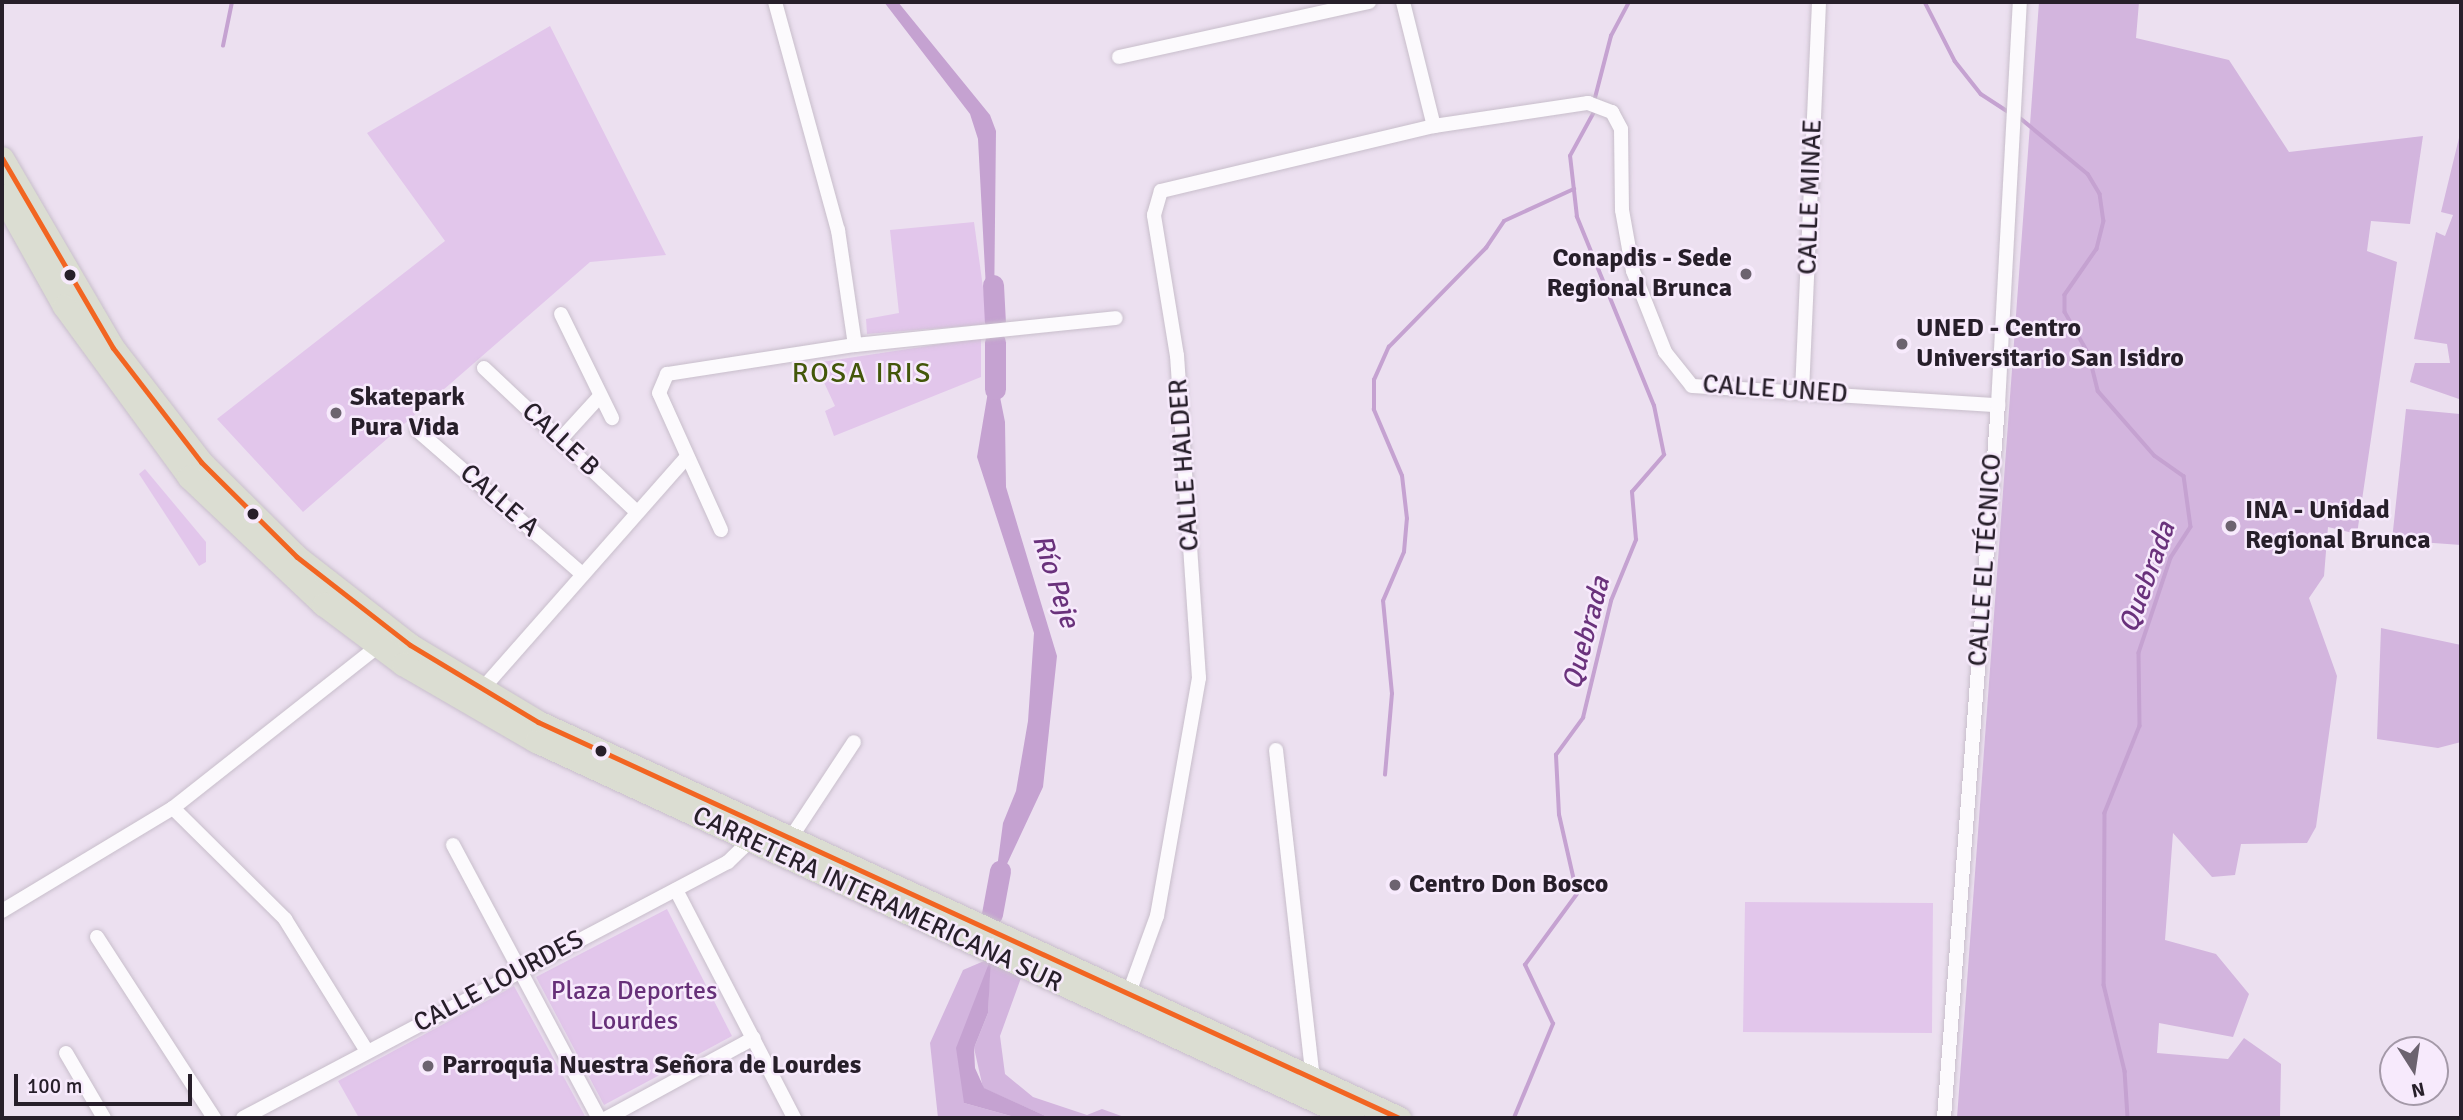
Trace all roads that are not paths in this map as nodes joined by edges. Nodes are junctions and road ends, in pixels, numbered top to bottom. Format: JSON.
{"nodes":[{"id":1,"x":775,"y":2,"type":"edge"},
{"id":2,"x":1369,"y":2,"type":"edge"},
{"id":3,"x":1403,"y":2,"type":"edge"},
{"id":4,"x":1819,"y":2,"type":"edge"},
{"id":5,"x":2020,"y":2,"type":"edge"},
{"id":6,"x":1119,"y":57,"type":"dead end"},
{"id":7,"x":1434,"y":126,"type":"junction"},
{"id":8,"x":2,"y":158,"type":"edge"},
{"id":9,"x":8,"y":199,"type":"edge"},
{"id":10,"x":561,"y":314,"type":"dead end"},
{"id":11,"x":1116,"y":318,"type":"dead end"},
{"id":12,"x":855,"y":345,"type":"junction"},
{"id":13,"x":484,"y":368,"type":"dead end"},
{"id":14,"x":1802,"y":392,"type":"junction"},
{"id":15,"x":600,"y":396,"type":"junction"},
{"id":16,"x":1998,"y":405,"type":"junction"},
{"id":17,"x":612,"y":418,"type":"dead end"},
{"id":18,"x":416,"y":430,"type":"dead end"},
{"id":19,"x":560,"y":440,"type":"junction"},
{"id":20,"x":163,"y":445,"type":"junction"},
{"id":21,"x":687,"y":457,"type":"junction"},
{"id":22,"x":636,"y":511,"type":"junction"},
{"id":23,"x":721,"y":530,"type":"dead end"},
{"id":24,"x":289,"y":550,"type":"junction"},
{"id":25,"x":581,"y":573,"type":"junction"},
{"id":26,"x":378,"y":646,"type":"junction"},
{"id":27,"x":475,"y":698,"type":"junction"},
{"id":28,"x":855,"y":742,"type":"dead end"},
{"id":29,"x":1276,"y":750,"type":"dead end"},
{"id":30,"x":715,"y":804,"type":"junction"},
{"id":31,"x":173,"y":808,"type":"junction"},
{"id":32,"x":790,"y":839,"type":"junction"},
{"id":33,"x":750,"y":841,"type":"junction"},
{"id":34,"x":453,"y":845,"type":"dead end"},
{"id":35,"x":822,"y":853,"type":"junction"},
{"id":36,"x":676,"y":890,"type":"junction"},
{"id":37,"x":2,"y":911,"type":"edge"},
{"id":38,"x":97,"y":937,"type":"dead end"},
{"id":39,"x":519,"y":970,"type":"junction"},
{"id":40,"x":1126,"y":1003,"type":"junction"},
{"id":41,"x":754,"y":1038,"type":"junction"},
{"id":42,"x":367,"y":1051,"type":"junction"},
{"id":43,"x":66,"y":1053,"type":"dead end"},
{"id":44,"x":1312,"y":1079,"type":"junction"},
{"id":45,"x":104,"y":1118,"type":"edge"},
{"id":46,"x":214,"y":1118,"type":"edge"},
{"id":47,"x":243,"y":1118,"type":"edge"},
{"id":48,"x":598,"y":1118,"type":"edge"},
{"id":49,"x":607,"y":1118,"type":"edge"},
{"id":50,"x":794,"y":1118,"type":"edge"},
{"id":51,"x":1353,"y":1118,"type":"edge"},
{"id":52,"x":1399,"y":1118,"type":"edge"},
{"id":53,"x":1944,"y":1118,"type":"edge"}],
"edges":[{"from":1,"to":12,"type":"street"},
{"from":2,"to":6,"type":"street"},
{"from":3,"to":7,"type":"street"},
{"from":4,"to":14,"type":"street","name":"CALLE MINAE"},
{"from":5,"to":16,"type":"street","name":"CALLE EL TÉCNICO"},
{"from":7,"to":14,"type":"street","name":"CALLE UNED"},
{"from":7,"to":40,"type":"street","name":"CALLE HALDER"},
{"from":8,"to":9,"type":"highway","name":"CARRETERA INTERAMERICANA SUR"},
{"from":9,"to":20,"type":"highway","name":"CARRETERA INTERAMERICANA SUR"},
{"from":9,"to":24,"type":"highway","name":"CARRETERA INTERAMERICANA SUR"},
{"from":10,"to":15,"type":"street"},
{"from":11,"to":12,"type":"street"},
{"from":12,"to":21,"type":"street"},
{"from":13,"to":19,"type":"street","name":"CALLE B"},
{"from":14,"to":16,"type":"street","name":"CALLE UNED"},
{"from":15,"to":17,"type":"street"},
{"from":15,"to":19,"type":"street"},
{"from":16,"to":53,"type":"street","name":"CALLE EL TÉCNICO"},
{"from":18,"to":25,"type":"street","name":"CALLE A"},
{"from":19,"to":22,"type":"street","name":"CALLE B"},
{"from":20,"to":24,"type":"highway"},
{"from":20,"to":26,"type":"highway","name":"CARRETERA INTERAMERICANA SUR"},
{"from":21,"to":22,"type":"street"},
{"from":21,"to":23,"type":"street"},
{"from":22,"to":25,"type":"street"},
{"from":24,"to":27,"type":"highway","name":"CARRETERA INTERAMERICANA SUR"},
{"from":25,"to":27,"type":"street"},
{"from":26,"to":27,"type":"highway","name":"CARRETERA INTERAMERICANA SUR"},
{"from":26,"to":31,"type":"street"},
{"from":27,"to":30,"type":"highway","name":"CARRETERA INTERAMERICANA SUR"},
{"from":27,"to":33,"type":"highway","name":"CARRETERA INTERAMERICANA SUR"},
{"from":28,"to":32,"type":"street"},
{"from":29,"to":44,"type":"street"},
{"from":30,"to":32,"type":"highway","name":"CARRETERA INTERAMERICANA SUR"},
{"from":30,"to":33,"type":"street"},
{"from":31,"to":37,"type":"street"},
{"from":31,"to":42,"type":"street"},
{"from":32,"to":35,"type":"highway","name":"CARRETERA INTERAMERICANA SUR"},
{"from":33,"to":35,"type":"street"},
{"from":33,"to":36,"type":"street","name":"CALLE LOURDES"},
{"from":33,"to":40,"type":"highway","name":"CARRETERA INTERAMERICANA SUR"},
{"from":34,"to":39,"type":"street"},
{"from":35,"to":40,"type":"highway","name":"CARRETERA INTERAMERICANA SUR"},
{"from":36,"to":39,"type":"street","name":"CALLE LOURDES"},
{"from":36,"to":41,"type":"street"},
{"from":38,"to":46,"type":"street"},
{"from":39,"to":42,"type":"street","name":"CALLE LOURDES"},
{"from":39,"to":48,"type":"street"},
{"from":40,"to":44,"type":"highway","name":"CARRETERA INTERAMERICANA SUR"},
{"from":40,"to":51,"type":"highway","name":"CARRETERA INTERAMERICANA SUR"},
{"from":41,"to":49,"type":"street"},
{"from":41,"to":50,"type":"street"},
{"from":42,"to":47,"type":"street","name":"CALLE LOURDES"},
{"from":43,"to":45,"type":"street"},
{"from":44,"to":52,"type":"highway","name":"CARRETERA INTERAMERICANA SUR"}]}
